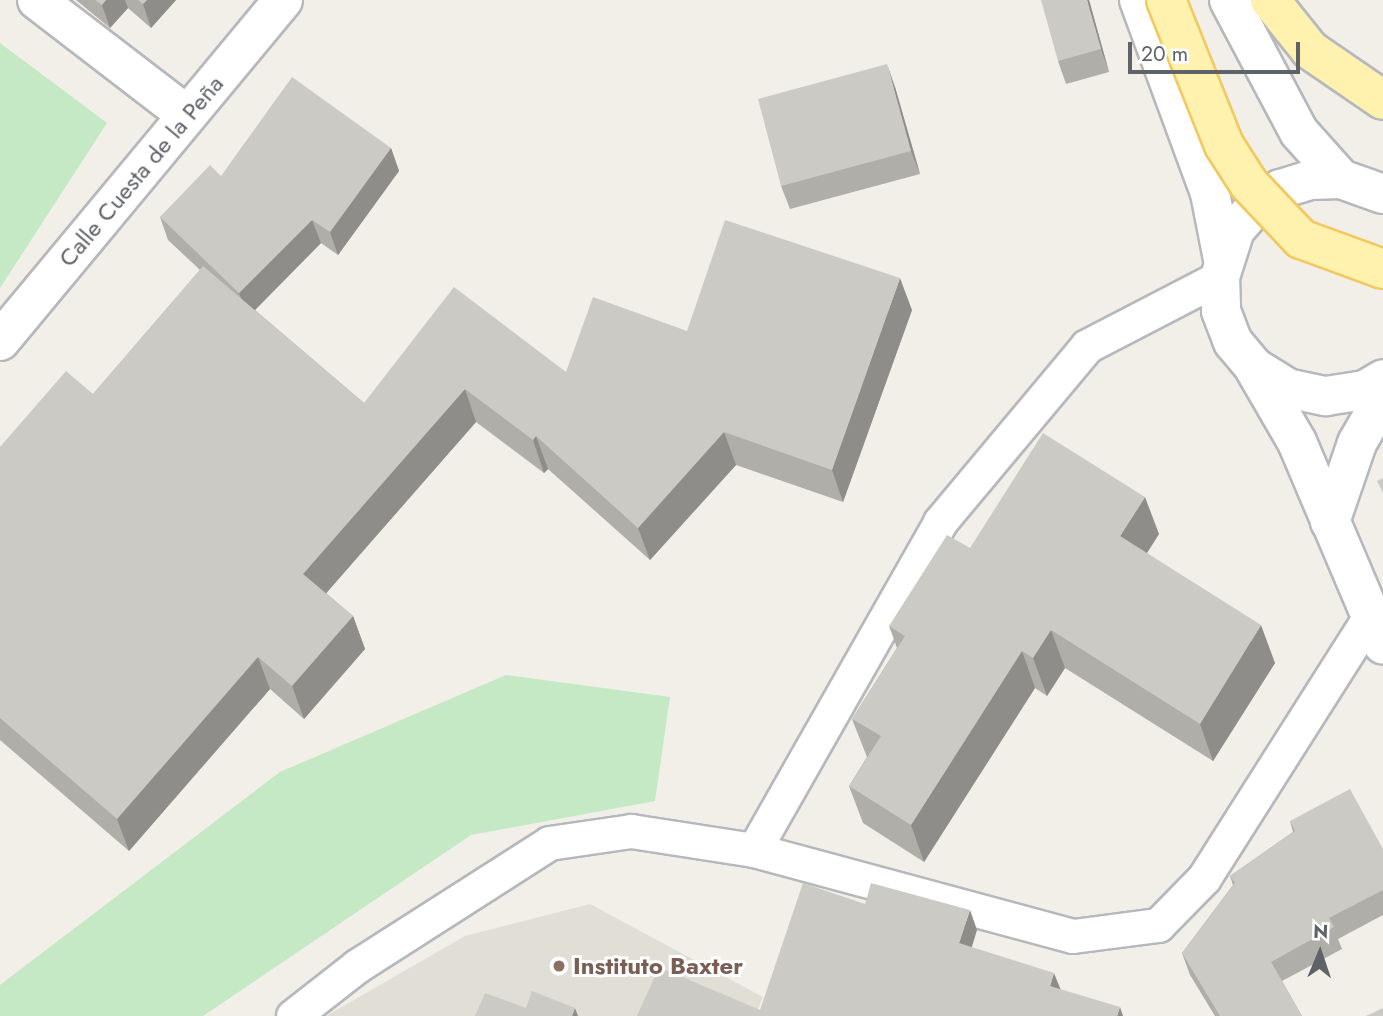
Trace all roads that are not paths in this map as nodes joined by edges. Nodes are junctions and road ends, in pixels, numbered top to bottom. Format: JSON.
{"nodes":[{"id":1,"x":37,"y":0,"type":"edge"},
{"id":2,"x":283,"y":0,"type":"edge"},
{"id":3,"x":1139,"y":0,"type":"edge"},
{"id":4,"x":1166,"y":0,"type":"edge"},
{"id":5,"x":1229,"y":0,"type":"edge"},
{"id":6,"x":1270,"y":0,"type":"edge"},
{"id":7,"x":1383,"y":100,"type":"edge"},
{"id":8,"x":187,"y":115,"type":"junction"},
{"id":9,"x":1341,"y":179,"type":"junction"},
{"id":10,"x":1383,"y":194,"type":"edge"},
{"id":11,"x":1222,"y":268,"type":"junction"},
{"id":12,"x":1383,"y":269,"type":"edge"},
{"id":13,"x":0,"y":341,"type":"edge"},
{"id":14,"x":1254,"y":367,"type":"junction"},
{"id":15,"x":1383,"y":379,"type":"edge"},
{"id":16,"x":1383,"y":398,"type":"edge"},
{"id":17,"x":1330,"y":522,"type":"junction"},
{"id":18,"x":1377,"y":630,"type":"edge"},
{"id":19,"x":754,"y":850,"type":"junction"},
{"id":20,"x":293,"y":1016,"type":"edge"}],
"edges":[{"from":1,"to":8,"type":"main road"},
{"from":2,"to":8,"type":"main road","name":"Calle Cuesta de la Peña"},
{"from":3,"to":11,"type":"main road"},
{"from":4,"to":12,"type":"main road","bridge":true},
{"from":5,"to":9,"type":"main road"},
{"from":6,"to":7,"type":"main road"},
{"from":8,"to":13,"type":"main road","name":"Calle Cuesta de la Peña"},
{"from":9,"to":10,"type":"main road"},
{"from":9,"to":11,"type":"main road"},
{"from":11,"to":14,"type":"main road"},
{"from":11,"to":19,"type":"lane"},
{"from":14,"to":15,"type":"main road"},
{"from":14,"to":17,"type":"main road"},
{"from":16,"to":17,"type":"main road"},
{"from":17,"to":18,"type":"main road"},
{"from":18,"to":19,"type":"lane"},
{"from":19,"to":20,"type":"lane"}]}
